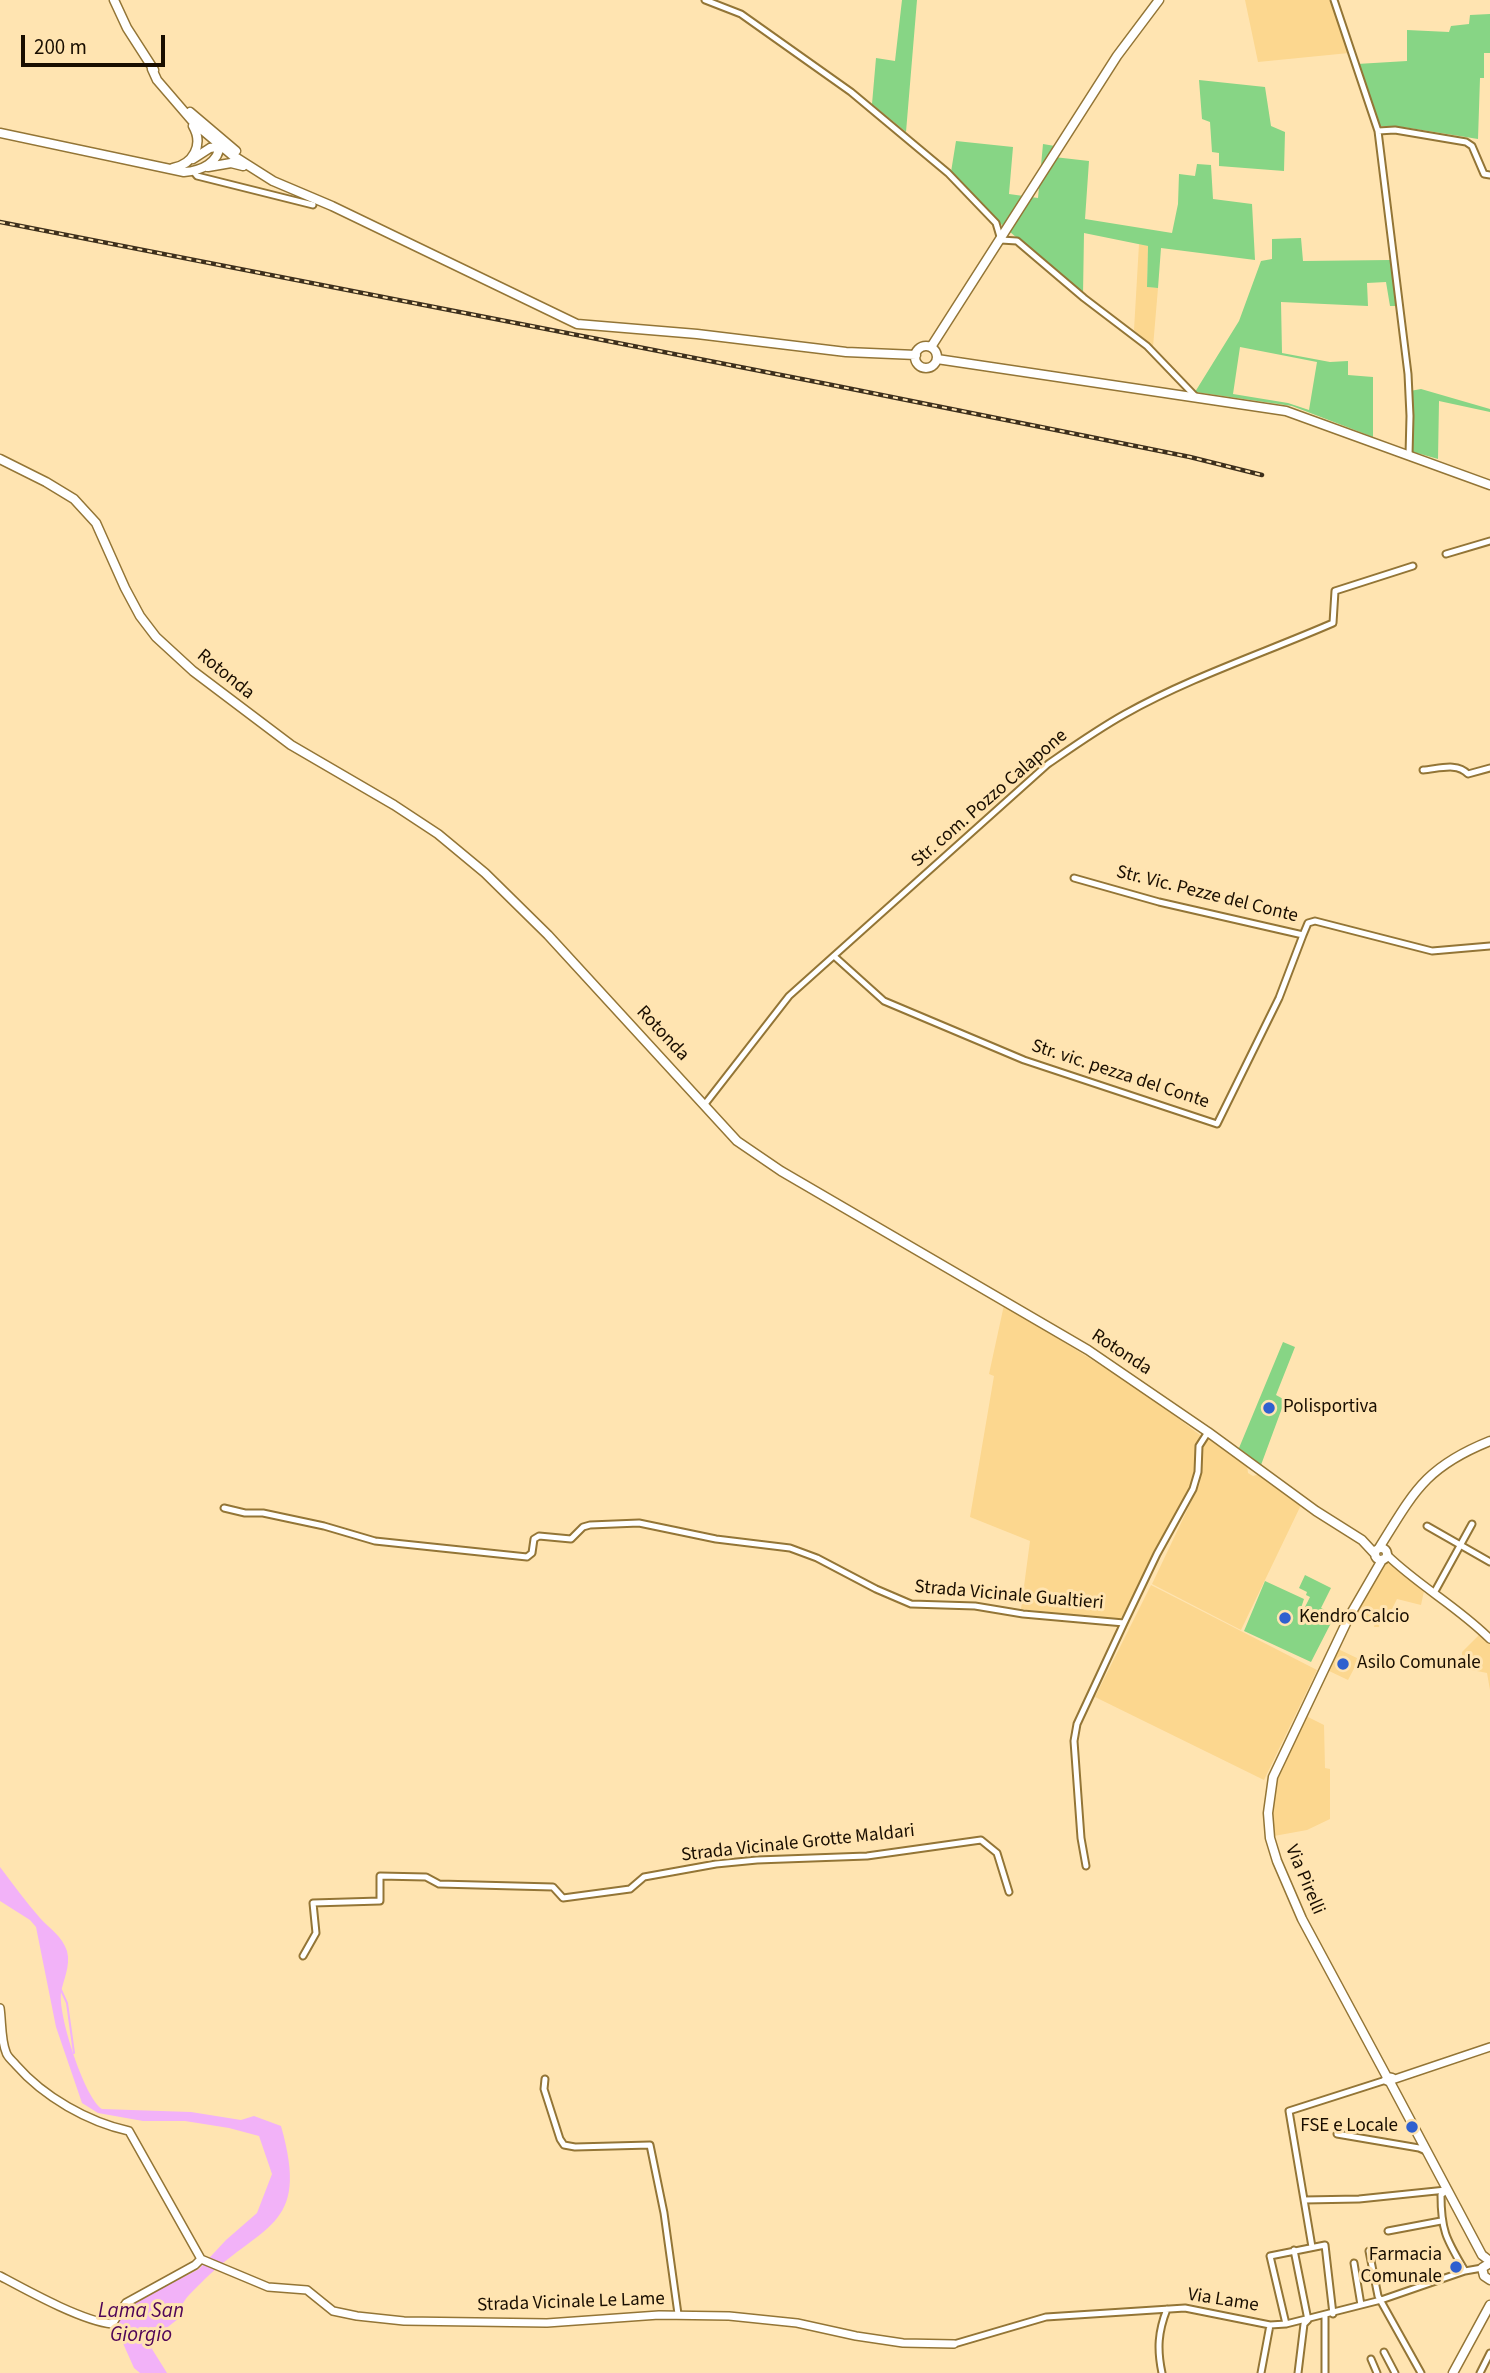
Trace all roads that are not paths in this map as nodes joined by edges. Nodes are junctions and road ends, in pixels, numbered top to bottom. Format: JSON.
{"nodes":[{"id":1,"x":114,"y":0,"type":"edge"},
{"id":2,"x":705,"y":0,"type":"edge"},
{"id":3,"x":1159,"y":0,"type":"edge"},
{"id":4,"x":1334,"y":0,"type":"edge"},
{"id":5,"x":152,"y":69,"type":"junction"},
{"id":6,"x":157,"y":80,"type":"junction"},
{"id":7,"x":192,"y":114,"type":"junction"},
{"id":8,"x":1378,"y":131,"type":"junction"},
{"id":9,"x":0,"y":133,"type":"edge"},
{"id":10,"x":220,"y":146,"type":"junction"},
{"id":11,"x":190,"y":160,"type":"junction"},
{"id":12,"x":166,"y":169,"type":"junction"},
{"id":13,"x":195,"y":170,"type":"junction"},
{"id":14,"x":263,"y":170,"type":"junction"},
{"id":15,"x":1490,"y":175,"type":"edge"},
{"id":16,"x":314,"y":203,"type":"junction"},
{"id":17,"x":332,"y":206,"type":"junction"},
{"id":18,"x":1012,"y":222,"type":"junction"},
{"id":19,"x":996,"y":223,"type":"junction"},
{"id":20,"x":1001,"y":240,"type":"junction"},
{"id":21,"x":932,"y":347,"type":"junction"},
{"id":22,"x":916,"y":355,"type":"junction"},
{"id":23,"x":937,"y":359,"type":"junction"},
{"id":24,"x":1196,"y":397,"type":"junction"},
{"id":25,"x":1409,"y":455,"type":"junction"},
{"id":26,"x":0,"y":459,"type":"edge"},
{"id":27,"x":1490,"y":485,"type":"edge"},
{"id":28,"x":1490,"y":541,"type":"edge"},
{"id":29,"x":1446,"y":554,"type":"dead end"},
{"id":30,"x":1413,"y":566,"type":"dead end"},
{"id":31,"x":1490,"y":768,"type":"edge"},
{"id":32,"x":1423,"y":770,"type":"dead end"},
{"id":33,"x":1074,"y":878,"type":"dead end"},
{"id":34,"x":1303,"y":935,"type":"junction"},
{"id":35,"x":1490,"y":946,"type":"edge"},
{"id":36,"x":834,"y":956,"type":"junction"},
{"id":37,"x":705,"y":1104,"type":"junction"},
{"id":38,"x":1208,"y":1432,"type":"junction"},
{"id":39,"x":1490,"y":1441,"type":"edge"},
{"id":40,"x":224,"y":1508,"type":"dead end"},
{"id":41,"x":1472,"y":1524,"type":"dead end"},
{"id":42,"x":1427,"y":1526,"type":"dead end"},
{"id":43,"x":1461,"y":1546,"type":"junction"},
{"id":44,"x":1381,"y":1554,"type":"junction"},
{"id":45,"x":1490,"y":1562,"type":"edge"},
{"id":46,"x":1434,"y":1593,"type":"junction"},
{"id":47,"x":1124,"y":1623,"type":"junction"},
{"id":48,"x":1490,"y":1639,"type":"edge"},
{"id":49,"x":1086,"y":1866,"type":"dead end"},
{"id":50,"x":1009,"y":1892,"type":"dead end"},
{"id":51,"x":303,"y":1956,"type":"dead end"},
{"id":52,"x":0,"y":2008,"type":"edge"},
{"id":53,"x":1490,"y":2047,"type":"edge"},
{"id":54,"x":545,"y":2079,"type":"dead end"},
{"id":55,"x":1389,"y":2080,"type":"junction"},
{"id":56,"x":1337,"y":2134,"type":"dead end"},
{"id":57,"x":1426,"y":2151,"type":"junction"},
{"id":58,"x":1446,"y":2190,"type":"junction"},
{"id":59,"x":1304,"y":2200,"type":"junction"},
{"id":60,"x":1441,"y":2221,"type":"junction"},
{"id":61,"x":1388,"y":2231,"type":"dead end"},
{"id":62,"x":1312,"y":2247,"type":"junction"},
{"id":63,"x":1294,"y":2250,"type":"junction"},
{"id":64,"x":1369,"y":2251,"type":"dead end"},
{"id":65,"x":201,"y":2259,"type":"junction"},
{"id":66,"x":1354,"y":2263,"type":"dead end"},
{"id":67,"x":1485,"y":2263,"type":"edge"},
{"id":68,"x":1465,"y":2271,"type":"junction"},
{"id":69,"x":0,"y":2276,"type":"edge"},
{"id":70,"x":1490,"y":2280,"type":"edge"},
{"id":71,"x":1381,"y":2300,"type":"junction"},
{"id":72,"x":1361,"y":2305,"type":"junction"},
{"id":73,"x":1489,"y":2308,"type":"edge"},
{"id":74,"x":1167,"y":2309,"type":"junction"},
{"id":75,"x":678,"y":2314,"type":"junction"},
{"id":76,"x":1333,"y":2314,"type":"junction"},
{"id":77,"x":1325,"y":2316,"type":"junction"},
{"id":78,"x":1308,"y":2320,"type":"junction"},
{"id":79,"x":1286,"y":2324,"type":"junction"},
{"id":80,"x":1270,"y":2325,"type":"junction"},
{"id":81,"x":954,"y":2344,"type":"joint"},
{"id":82,"x":1384,"y":2352,"type":"dead end"},
{"id":83,"x":1490,"y":2353,"type":"edge"},
{"id":84,"x":1371,"y":2359,"type":"dead end"},
{"id":85,"x":1162,"y":2373,"type":"edge"},
{"id":86,"x":1261,"y":2373,"type":"edge"},
{"id":87,"x":1298,"y":2373,"type":"edge"},
{"id":88,"x":1325,"y":2373,"type":"edge"},
{"id":89,"x":1377,"y":2373,"type":"edge"},
{"id":90,"x":1395,"y":2373,"type":"edge"},
{"id":91,"x":1421,"y":2373,"type":"edge"},
{"id":92,"x":1453,"y":2373,"type":"edge"},
{"id":93,"x":1480,"y":2373,"type":"edge"}],
"edges":[{"from":1,"to":5,"type":"main road"},
{"from":2,"to":19,"type":"street"},
{"from":3,"to":18,"type":"main road"},
{"from":4,"to":8,"type":"street"},
{"from":5,"to":6,"type":"main road"},
{"from":5,"to":7,"type":"main road"},
{"from":6,"to":10,"type":"main road"},
{"from":6,"to":11,"type":"main road"},
{"from":7,"to":10,"type":"main road"},
{"from":7,"to":14,"type":"main road"},
{"from":8,"to":15,"type":"street"},
{"from":8,"to":25,"type":"street"},
{"from":9,"to":12,"type":"main road"},
{"from":10,"to":11,"type":"main road"},
{"from":10,"to":13,"type":"main road"},
{"from":10,"to":14,"type":"main road"},
{"from":10,"to":16,"type":"main road"},
{"from":11,"to":12,"type":"main road"},
{"from":12,"to":13,"type":"main road"},
{"from":13,"to":16,"type":"street"},
{"from":13,"to":16,"type":"main road"},
{"from":14,"to":17,"type":"main road"},
{"from":16,"to":17,"type":"main road"},
{"from":17,"to":22,"type":"main road"},
{"from":18,"to":19,"type":"street"},
{"from":18,"to":20,"type":"main road"},
{"from":19,"to":20,"type":"street"},
{"from":20,"to":21,"type":"main road"},
{"from":20,"to":24,"type":"street"},
{"from":21,"to":22,"type":"main road"},
{"from":21,"to":23,"type":"main road"},
{"from":22,"to":23,"type":"main road"},
{"from":23,"to":24,"type":"main road"},
{"from":24,"to":25,"type":"main road"},
{"from":25,"to":27,"type":"main road"},
{"from":26,"to":37,"type":"main road","name":"Rotonda"},
{"from":28,"to":29,"type":"street"},
{"from":30,"to":36,"type":"street","name":"Str. com. Pozzo Calapone"},
{"from":31,"to":32,"type":"street"},
{"from":33,"to":34,"type":"street","name":"Str. Vic. Pezze del Conte"},
{"from":34,"to":35,"type":"street","name":"Str. Vic. Pezze del Conte"},
{"from":34,"to":36,"type":"street","name":"Str. vic. pezza del Conte"},
{"from":36,"to":37,"type":"street","name":"Str. com. Pozzo Calapone"},
{"from":37,"to":38,"type":"main road","name":"Rotonda"},
{"from":38,"to":44,"type":"main road","name":"Rotonda"},
{"from":38,"to":47,"type":"street","name":"Strada Vicinale Gualtieri"},
{"from":39,"to":44,"type":"main road","name":"Via Pirelli"},
{"from":40,"to":47,"type":"street","name":"Strada Vicinale Gualtieri"},
{"from":41,"to":43,"type":"street"},
{"from":42,"to":43,"type":"street"},
{"from":43,"to":45,"type":"street"},
{"from":43,"to":46,"type":"street"},
{"from":44,"to":46,"type":"street"},
{"from":44,"to":55,"type":"main road","name":"Via Pirelli"},
{"from":46,"to":48,"type":"street"},
{"from":47,"to":49,"type":"street"},
{"from":50,"to":51,"type":"street","name":"Strada Vicinale Grotte Maldari"},
{"from":52,"to":65,"type":"street"},
{"from":53,"to":55,"type":"street"},
{"from":54,"to":75,"type":"street"},
{"from":55,"to":57,"type":"main road","name":"Via Pirelli"},
{"from":55,"to":59,"type":"street"},
{"from":56,"to":57,"type":"street"},
{"from":57,"to":58,"type":"main road","name":"Via Pirelli"},
{"from":58,"to":59,"type":"street"},
{"from":58,"to":60,"type":"street"},
{"from":58,"to":67,"type":"main road","name":"Via Pirelli"},
{"from":59,"to":62,"type":"street"},
{"from":60,"to":61,"type":"street"},
{"from":60,"to":68,"type":"street"},
{"from":62,"to":63,"type":"street"},
{"from":62,"to":76,"type":"street"},
{"from":63,"to":78,"type":"street"},
{"from":63,"to":79,"type":"street"},
{"from":64,"to":71,"type":"street"},
{"from":65,"to":69,"type":"street"},
{"from":65,"to":75,"type":"street","name":"Strada Vicinale Le Lame"},
{"from":66,"to":72,"type":"street"},
{"from":67,"to":68,"type":"street","name":"Via Lame"},
{"from":67,"to":70,"type":"main road","name":"Via Pirelli"},
{"from":68,"to":71,"type":"street","name":"Via Lame"},
{"from":71,"to":72,"type":"street","name":"Via Lame"},
{"from":71,"to":91,"type":"street"},
{"from":72,"to":76,"type":"street","name":"Via Lame"},
{"from":73,"to":92,"type":"main road"},
{"from":74,"to":80,"type":"street","name":"Via Lame"},
{"from":74,"to":81,"type":"street","name":"Via Lame"},
{"from":74,"to":85,"type":"street"},
{"from":75,"to":81,"type":"street","name":"Strada Vicinale Le Lame"},
{"from":76,"to":77,"type":"street","name":"Via Lame"},
{"from":77,"to":78,"type":"street","name":"Via Lame"},
{"from":77,"to":88,"type":"street"},
{"from":78,"to":79,"type":"street","name":"Via Lame"},
{"from":78,"to":87,"type":"street"},
{"from":79,"to":80,"type":"street","name":"Via Lame"},
{"from":80,"to":86,"type":"street"},
{"from":82,"to":90,"type":"street"},
{"from":83,"to":93,"type":"street"},
{"from":84,"to":89,"type":"street"}]}
